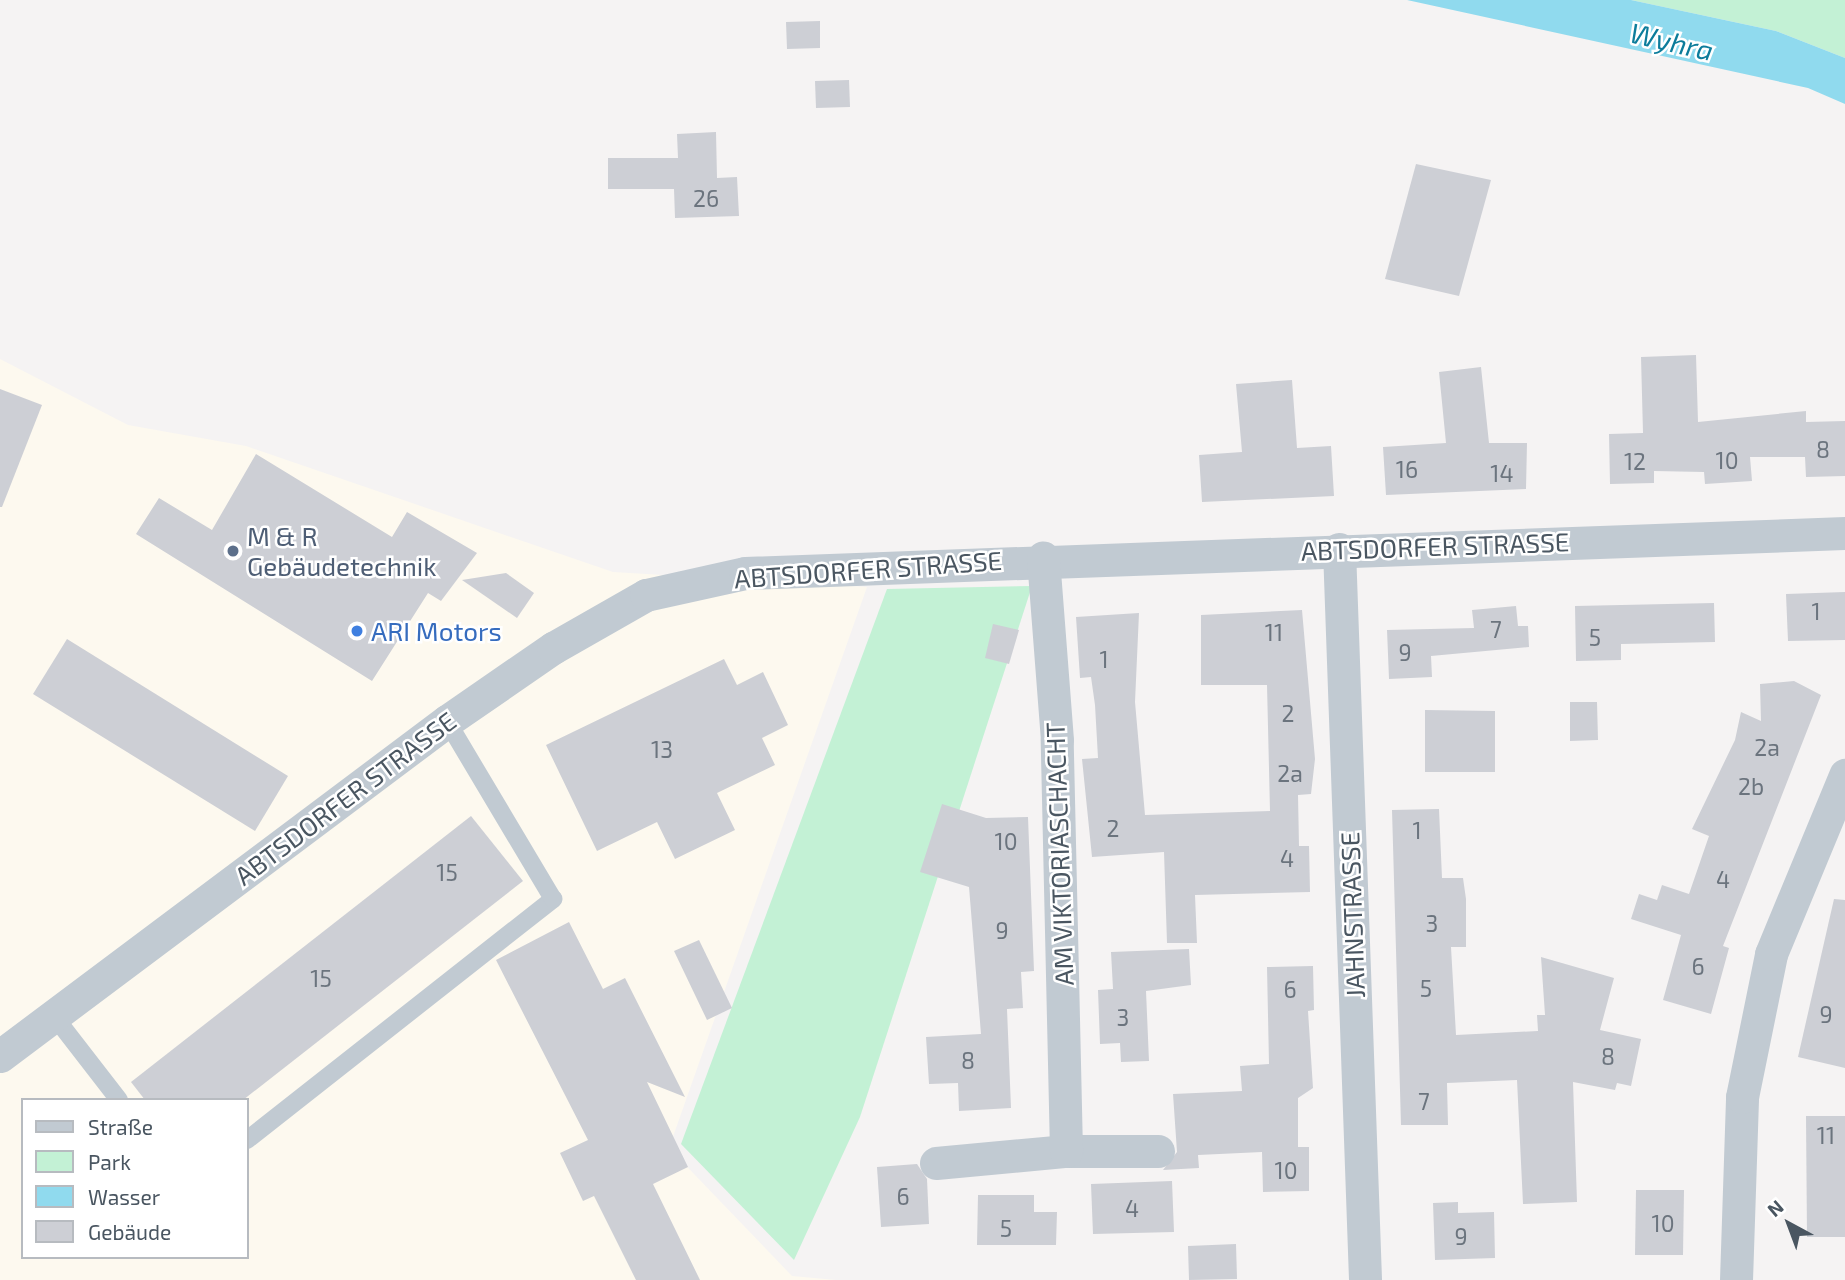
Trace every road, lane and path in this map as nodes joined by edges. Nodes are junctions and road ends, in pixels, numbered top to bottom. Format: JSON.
{"nodes":[{"id":1,"x":1845,"y":533,"type":"edge"},
{"id":2,"x":1339,"y":550,"type":"junction"},
{"id":3,"x":1043,"y":558,"type":"junction"},
{"id":4,"x":447,"y":721,"type":"junction"},
{"id":5,"x":1845,"y":775,"type":"edge"},
{"id":6,"x":54,"y":1016,"type":"junction"},
{"id":7,"x":0,"y":1056,"type":"edge"},
{"id":8,"x":117,"y":1098,"type":"edge"},
{"id":9,"x":248,"y":1139,"type":"edge"},
{"id":10,"x":1066,"y":1151,"type":"junction"},
{"id":11,"x":1158,"y":1151,"type":"dead end"},
{"id":12,"x":936,"y":1163,"type":"dead end"},
{"id":13,"x":1365,"y":1280,"type":"edge"},
{"id":14,"x":1736,"y":1280,"type":"edge"}],
"edges":[{"from":1,"to":2,"type":"street","name":"ABTSDORFER STRASSE"},
{"from":2,"to":3,"type":"street","name":"ABTSDORFER STRASSE"},
{"from":2,"to":13,"type":"street","name":"JAHNSTRASSE"},
{"from":3,"to":4,"type":"street","name":"ABTSDORFER STRASSE"},
{"from":3,"to":10,"type":"street","name":"AM VIKTORIASCHACHT"},
{"from":4,"to":6,"type":"street","name":"ABTSDORFER STRASSE"},
{"from":4,"to":9,"type":"lane"},
{"from":5,"to":14,"type":"street"},
{"from":6,"to":7,"type":"street","name":"ABTSDORFER STRASSE"},
{"from":6,"to":8,"type":"lane"},
{"from":10,"to":11,"type":"street"},
{"from":10,"to":12,"type":"street"}]}
